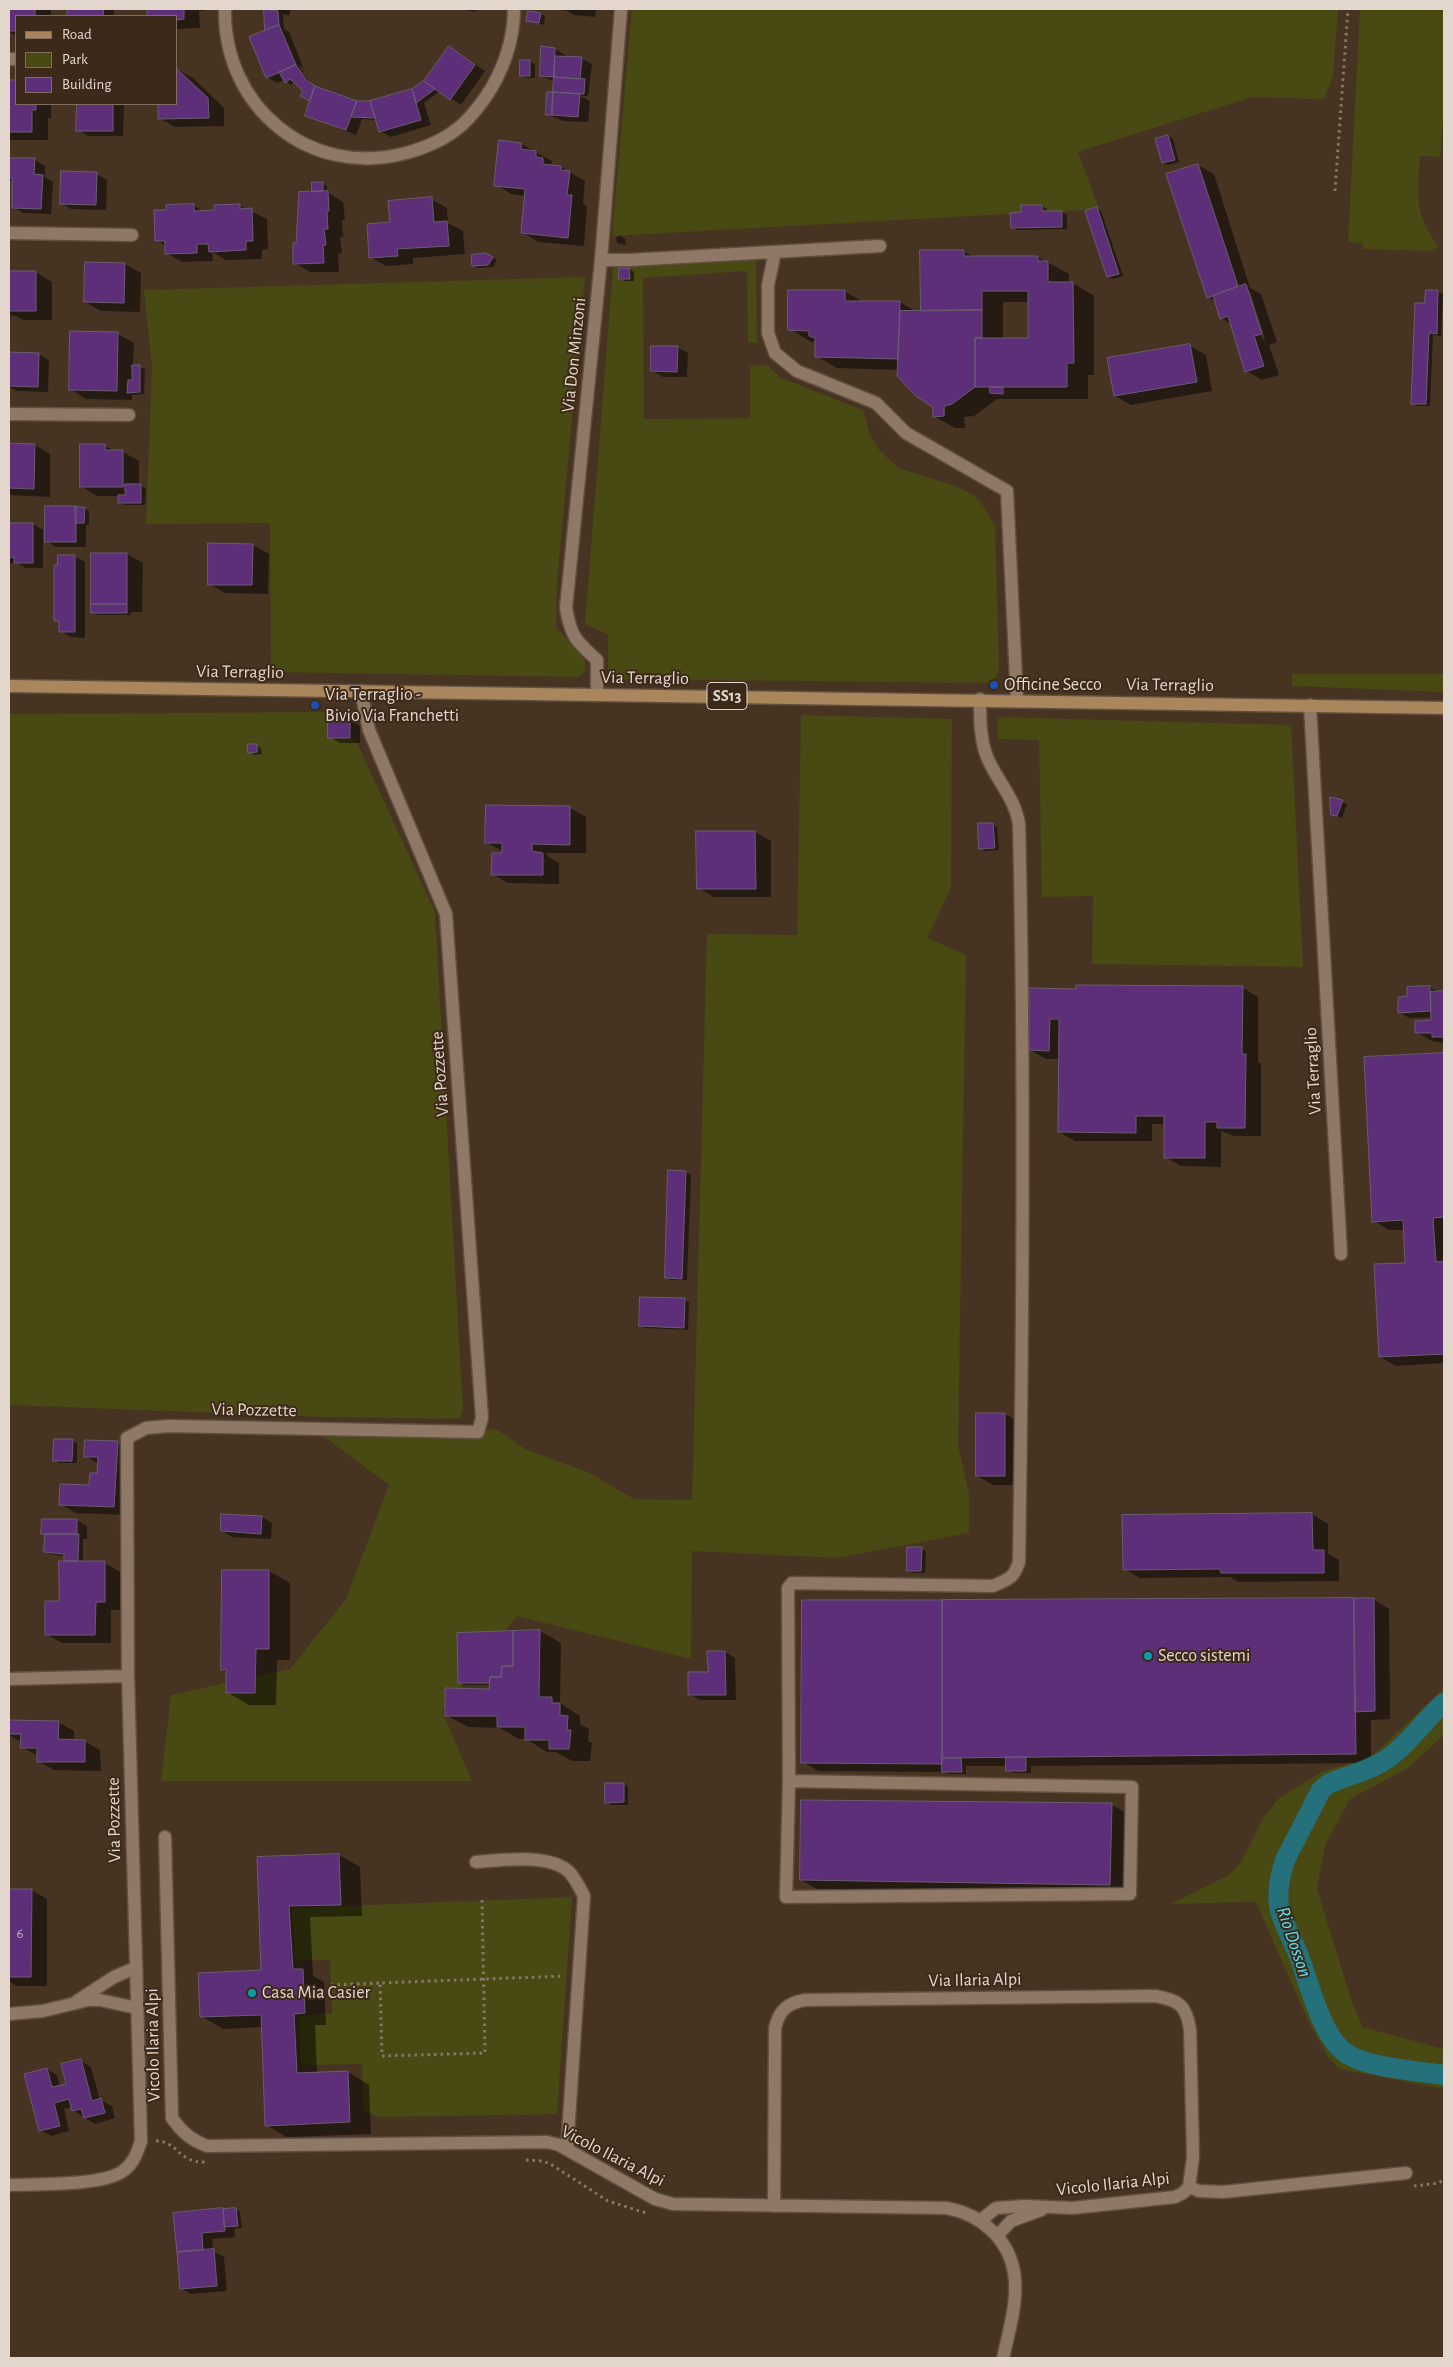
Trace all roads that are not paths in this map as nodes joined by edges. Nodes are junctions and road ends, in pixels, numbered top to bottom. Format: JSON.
{"nodes":[{"id":1,"x":225,"y":9,"type":"edge"},
{"id":2,"x":514,"y":9,"type":"edge"},
{"id":3,"x":621,"y":9,"type":"edge"},
{"id":4,"x":9,"y":233,"type":"edge"},
{"id":5,"x":132,"y":235,"type":"dead end"},
{"id":6,"x":880,"y":246,"type":"dead end"},
{"id":7,"x":775,"y":252,"type":"junction"},
{"id":8,"x":601,"y":260,"type":"junction"},
{"id":9,"x":9,"y":414,"type":"edge"},
{"id":10,"x":129,"y":415,"type":"dead end"},
{"id":11,"x":9,"y":686,"type":"edge"},
{"id":12,"x":361,"y":691,"type":"junction"},
{"id":13,"x":597,"y":695,"type":"junction"},
{"id":14,"x":980,"y":699,"type":"junction"},
{"id":15,"x":1017,"y":700,"type":"junction"},
{"id":16,"x":1310,"y":705,"type":"junction"},
{"id":17,"x":1444,"y":708,"type":"edge"},
{"id":18,"x":1341,"y":1254,"type":"dead end"},
{"id":19,"x":128,"y":1676,"type":"junction"},
{"id":20,"x":9,"y":1679,"type":"edge"},
{"id":21,"x":789,"y":1781,"type":"junction"},
{"id":22,"x":165,"y":1837,"type":"dead end"},
{"id":23,"x":476,"y":1862,"type":"dead end"},
{"id":24,"x":136,"y":1968,"type":"junction"},
{"id":25,"x":72,"y":2004,"type":"junction"},
{"id":26,"x":137,"y":2008,"type":"junction"},
{"id":27,"x":9,"y":2014,"type":"edge"},
{"id":28,"x":563,"y":2147,"type":"junction"},
{"id":29,"x":1406,"y":2173,"type":"dead end"},
{"id":30,"x":9,"y":2185,"type":"edge"},
{"id":31,"x":1189,"y":2187,"type":"junction"},
{"id":32,"x":774,"y":2206,"type":"junction"},
{"id":33,"x":1051,"y":2208,"type":"junction"},
{"id":34,"x":981,"y":2220,"type":"junction"},
{"id":35,"x":997,"y":2236,"type":"junction"},
{"id":36,"x":1003,"y":2358,"type":"edge"}],
"edges":[{"from":1,"to":2,"type":"street"},
{"from":3,"to":8,"type":"street","name":"Via Don Minzoni"},
{"from":4,"to":5,"type":"street"},
{"from":6,"to":7,"type":"street"},
{"from":7,"to":8,"type":"street"},
{"from":7,"to":15,"type":"street"},
{"from":8,"to":13,"type":"street","name":"Via Don Minzoni"},
{"from":9,"to":10,"type":"street"},
{"from":11,"to":12,"type":"main road","name":"Via Terraglio","number":"SS13"},
{"from":12,"to":13,"type":"main road","name":"Via Terraglio","number":"SS13"},
{"from":12,"to":19,"type":"street","name":"Via Pozzette"},
{"from":13,"to":14,"type":"main road","name":"Via Terraglio","number":"SS13"},
{"from":14,"to":15,"type":"main road","name":"Via Terraglio","number":"SS13"},
{"from":14,"to":21,"type":"street"},
{"from":15,"to":16,"type":"main road","name":"Via Terraglio","number":"SS13"},
{"from":16,"to":17,"type":"main road","name":"Via Terraglio","number":"SS13"},
{"from":16,"to":18,"type":"street","name":"Via Terraglio"},
{"from":19,"to":20,"type":"street"},
{"from":19,"to":24,"type":"street","name":"Via Pozzette"},
{"from":21,"to":21,"type":"street"},
{"from":22,"to":28,"type":"street","name":"Vicolo Ilaria Alpi"},
{"from":23,"to":28,"type":"street"},
{"from":24,"to":25,"type":"street"},
{"from":24,"to":26,"type":"street","name":"Via Pozzette"},
{"from":25,"to":26,"type":"street"},
{"from":25,"to":27,"type":"street"},
{"from":26,"to":30,"type":"street","name":"Via Pozzette"},
{"from":28,"to":32,"type":"street","name":"Vicolo Ilaria Alpi"},
{"from":29,"to":31,"type":"street","name":"Vicolo Ilaria Alpi"},
{"from":31,"to":32,"type":"street","name":"Via Ilaria Alpi"},
{"from":31,"to":33,"type":"street","name":"Vicolo Ilaria Alpi"},
{"from":32,"to":34,"type":"street","name":"Vicolo Ilaria Alpi"},
{"from":33,"to":34,"type":"street","name":"Vicolo Ilaria Alpi"},
{"from":33,"to":35,"type":"street"},
{"from":34,"to":35,"type":"street"},
{"from":35,"to":36,"type":"street"}]}
